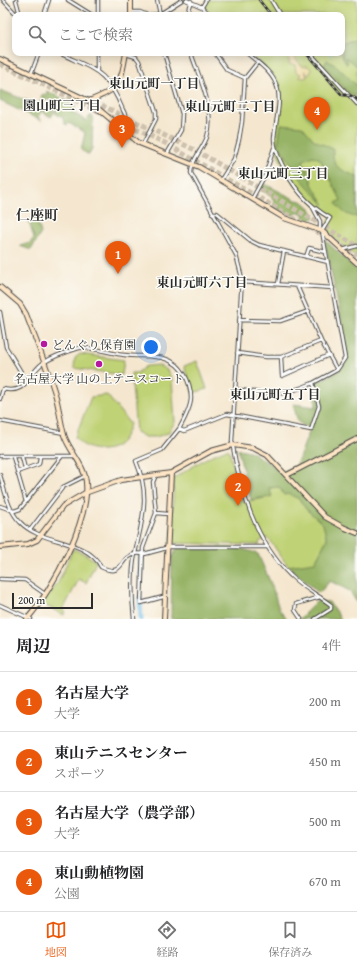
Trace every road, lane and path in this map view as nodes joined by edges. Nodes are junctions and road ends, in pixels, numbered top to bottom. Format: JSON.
{"nodes":[{"id":1,"x":3,"y":0,"type":"edge"},
{"id":2,"x":16,"y":0,"type":"edge"},
{"id":3,"x":49,"y":0,"type":"edge"},
{"id":4,"x":68,"y":0,"type":"edge"},
{"id":5,"x":98,"y":0,"type":"edge"},
{"id":6,"x":132,"y":0,"type":"edge"},
{"id":7,"x":158,"y":0,"type":"edge"},
{"id":8,"x":182,"y":0,"type":"edge"},
{"id":9,"x":186,"y":0,"type":"edge"},
{"id":10,"x":206,"y":0,"type":"edge"},
{"id":11,"x":271,"y":0,"type":"edge"},
{"id":12,"x":191,"y":1,"type":"edge"},
{"id":13,"x":202,"y":6,"type":"junction"},
{"id":14,"x":16,"y":12,"type":"edge"},
{"id":15,"x":18,"y":12,"type":"edge"},
{"id":16,"x":45,"y":12,"type":"edge"},
{"id":17,"x":87,"y":12,"type":"edge"},
{"id":18,"x":98,"y":12,"type":"edge"},
{"id":19,"x":131,"y":12,"type":"edge"},
{"id":20,"x":160,"y":12,"type":"edge"},
{"id":21,"x":163,"y":12,"type":"edge"},
{"id":22,"x":187,"y":12,"type":"edge"},
{"id":23,"x":207,"y":12,"type":"edge"},
{"id":24,"x":278,"y":12,"type":"edge"},
{"id":25,"x":37,"y":56,"type":"edge"},
{"id":26,"x":65,"y":56,"type":"edge"},
{"id":27,"x":97,"y":56,"type":"edge"},
{"id":28,"x":125,"y":56,"type":"edge"},
{"id":29,"x":136,"y":56,"type":"edge"},
{"id":30,"x":165,"y":56,"type":"edge"},
{"id":31,"x":192,"y":56,"type":"edge"},
{"id":32,"x":217,"y":56,"type":"edge"},
{"id":33,"x":250,"y":56,"type":"edge"},
{"id":34,"x":313,"y":56,"type":"edge"},
{"id":35,"x":0,"y":59,"type":"edge"},
{"id":36,"x":257,"y":63,"type":"junction"},
{"id":37,"x":97,"y":71,"type":"junction"},
{"id":38,"x":31,"y":74,"type":"junction"},
{"id":39,"x":245,"y":78,"type":"junction"},
{"id":40,"x":114,"y":89,"type":"junction"},
{"id":41,"x":89,"y":101,"type":"junction"},
{"id":42,"x":357,"y":104,"type":"edge"},
{"id":43,"x":131,"y":136,"type":"junction"},
{"id":44,"x":143,"y":145,"type":"junction"},
{"id":45,"x":274,"y":147,"type":"junction"},
{"id":46,"x":167,"y":155,"type":"junction"},
{"id":47,"x":193,"y":164,"type":"junction"},
{"id":48,"x":221,"y":180,"type":"junction"},
{"id":49,"x":252,"y":199,"type":"junction"},
{"id":50,"x":310,"y":204,"type":"junction"},
{"id":51,"x":212,"y":213,"type":"junction"},
{"id":52,"x":321,"y":231,"type":"junction"},
{"id":53,"x":357,"y":246,"type":"edge"},
{"id":54,"x":342,"y":250,"type":"junction"},
{"id":55,"x":284,"y":251,"type":"junction"},
{"id":56,"x":326,"y":252,"type":"junction"},
{"id":57,"x":306,"y":257,"type":"junction"},
{"id":58,"x":328,"y":262,"type":"junction"},
{"id":59,"x":357,"y":263,"type":"edge"},
{"id":60,"x":241,"y":282,"type":"junction"},
{"id":61,"x":278,"y":284,"type":"junction"},
{"id":62,"x":298,"y":286,"type":"junction"},
{"id":63,"x":0,"y":287,"type":"edge"},
{"id":64,"x":333,"y":288,"type":"junction"},
{"id":65,"x":0,"y":312,"type":"edge"},
{"id":66,"x":309,"y":312,"type":"junction"},
{"id":67,"x":239,"y":320,"type":"junction"},
{"id":68,"x":322,"y":341,"type":"junction"},
{"id":69,"x":237,"y":353,"type":"junction"},
{"id":70,"x":329,"y":355,"type":"junction"},
{"id":71,"x":282,"y":357,"type":"junction"},
{"id":72,"x":44,"y":362,"type":"junction"},
{"id":73,"x":337,"y":370,"type":"junction"},
{"id":74,"x":27,"y":382,"type":"junction"},
{"id":75,"x":313,"y":383,"type":"junction"},
{"id":76,"x":0,"y":387,"type":"edge"},
{"id":77,"x":4,"y":389,"type":"junction"},
{"id":78,"x":235,"y":389,"type":"junction"},
{"id":79,"x":0,"y":399,"type":"edge"},
{"id":80,"x":234,"y":414,"type":"junction"},
{"id":81,"x":0,"y":421,"type":"edge"},
{"id":82,"x":179,"y":429,"type":"junction"},
{"id":83,"x":64,"y":433,"type":"junction"},
{"id":84,"x":357,"y":439,"type":"edge"},
{"id":85,"x":232,"y":445,"type":"junction"},
{"id":86,"x":0,"y":456,"type":"edge"},
{"id":87,"x":62,"y":456,"type":"junction"},
{"id":88,"x":75,"y":456,"type":"junction"},
{"id":89,"x":13,"y":457,"type":"junction"},
{"id":90,"x":22,"y":457,"type":"junction"},
{"id":91,"x":40,"y":457,"type":"junction"},
{"id":92,"x":25,"y":469,"type":"junction"},
{"id":93,"x":17,"y":472,"type":"junction"},
{"id":94,"x":171,"y":473,"type":"junction"},
{"id":95,"x":0,"y":475,"type":"edge"},
{"id":96,"x":156,"y":475,"type":"junction"},
{"id":97,"x":85,"y":476,"type":"junction"},
{"id":98,"x":287,"y":476,"type":"junction"},
{"id":99,"x":142,"y":477,"type":"junction"},
{"id":100,"x":85,"y":492,"type":"junction"},
{"id":101,"x":26,"y":502,"type":"junction"},
{"id":102,"x":0,"y":506,"type":"edge"},
{"id":103,"x":11,"y":510,"type":"junction"},
{"id":104,"x":156,"y":513,"type":"junction"},
{"id":105,"x":168,"y":514,"type":"junction"},
{"id":106,"x":30,"y":530,"type":"junction"},
{"id":107,"x":357,"y":532,"type":"edge"},
{"id":108,"x":42,"y":535,"type":"junction"},
{"id":109,"x":70,"y":546,"type":"junction"},
{"id":110,"x":0,"y":547,"type":"edge"},
{"id":111,"x":166,"y":547,"type":"junction"},
{"id":112,"x":267,"y":547,"type":"junction"},
{"id":113,"x":135,"y":554,"type":"junction"},
{"id":114,"x":142,"y":554,"type":"junction"},
{"id":115,"x":0,"y":579,"type":"edge"},
{"id":116,"x":45,"y":594,"type":"junction"},
{"id":117,"x":163,"y":597,"type":"junction"},
{"id":118,"x":321,"y":597,"type":"junction"},
{"id":119,"x":0,"y":605,"type":"edge"},
{"id":120,"x":29,"y":619,"type":"edge"},
{"id":121,"x":134,"y":619,"type":"edge"},
{"id":122,"x":164,"y":619,"type":"edge"},
{"id":123,"x":301,"y":619,"type":"edge"},
{"id":124,"x":315,"y":619,"type":"edge"}],
"edges":[{"from":1,"to":14,"type":"street"},
{"from":2,"to":15,"type":"street"},
{"from":3,"to":16,"type":"street"},
{"from":4,"to":17,"type":"street"},
{"from":5,"to":18,"type":"street"},
{"from":6,"to":19,"type":"street"},
{"from":7,"to":20,"type":"street"},
{"from":8,"to":21,"type":"street"},
{"from":9,"to":12,"type":"street"},
{"from":10,"to":13,"type":"street"},
{"from":11,"to":24,"type":"street"},
{"from":12,"to":13,"type":"street"},
{"from":12,"to":22,"type":"street"},
{"from":13,"to":23,"type":"street"},
{"from":25,"to":38,"type":"street"},
{"from":26,"to":37,"type":"street"},
{"from":27,"to":37,"type":"street"},
{"from":28,"to":40,"type":"street"},
{"from":29,"to":44,"type":"street"},
{"from":30,"to":46,"type":"street"},
{"from":31,"to":47,"type":"street"},
{"from":32,"to":39,"type":"street"},
{"from":33,"to":36,"type":"street"},
{"from":34,"to":42,"type":"street"},
{"from":35,"to":38,"type":"street"},
{"from":36,"to":39,"type":"street"},
{"from":36,"to":45,"type":"street"},
{"from":37,"to":40,"type":"street"},
{"from":38,"to":41,"type":"street"},
{"from":39,"to":48,"type":"street"},
{"from":40,"to":41,"type":"street"},
{"from":40,"to":43,"type":"street"},
{"from":41,"to":43,"type":"street"},
{"from":43,"to":44,"type":"street"},
{"from":44,"to":46,"type":"street"},
{"from":45,"to":49,"type":"street"},
{"from":45,"to":50,"type":"street"},
{"from":46,"to":47,"type":"street"},
{"from":47,"to":48,"type":"street"},
{"from":47,"to":51,"type":"street"},
{"from":48,"to":49,"type":"street"},
{"from":49,"to":52,"type":"street"},
{"from":50,"to":52,"type":"street"},
{"from":50,"to":52,"type":"street"},
{"from":51,"to":55,"type":"street"},
{"from":51,"to":60,"type":"street"},
{"from":52,"to":54,"type":"street"},
{"from":52,"to":56,"type":"street"},
{"from":53,"to":54,"type":"street"},
{"from":54,"to":59,"type":"street"},
{"from":55,"to":57,"type":"street"},
{"from":55,"to":61,"type":"street"},
{"from":56,"to":57,"type":"street"},
{"from":56,"to":58,"type":"street"},
{"from":57,"to":58,"type":"street"},
{"from":58,"to":64,"type":"street"},
{"from":60,"to":61,"type":"street"},
{"from":60,"to":67,"type":"street"},
{"from":61,"to":62,"type":"street"},
{"from":62,"to":64,"type":"street"},
{"from":62,"to":66,"type":"street"},
{"from":63,"to":72,"type":"street"},
{"from":64,"to":73,"type":"street"},
{"from":65,"to":74,"type":"street"},
{"from":66,"to":67,"type":"street"},
{"from":66,"to":68,"type":"street"},
{"from":67,"to":69,"type":"street"},
{"from":68,"to":70,"type":"street"},
{"from":68,"to":71,"type":"street"},
{"from":69,"to":71,"type":"street"},
{"from":69,"to":78,"type":"street"},
{"from":70,"to":71,"type":"street"},
{"from":70,"to":73,"type":"street"},
{"from":72,"to":74,"type":"street"},
{"from":72,"to":82,"type":"street"},
{"from":72,"to":83,"type":"street"},
{"from":73,"to":75,"type":"street"},
{"from":74,"to":77,"type":"street"},
{"from":75,"to":78,"type":"street"},
{"from":75,"to":80,"type":"street"},
{"from":76,"to":77,"type":"street"},
{"from":77,"to":79,"type":"street"},
{"from":78,"to":80,"type":"street"},
{"from":80,"to":82,"type":"street"},
{"from":80,"to":85,"type":"street"},
{"from":81,"to":83,"type":"street"},
{"from":82,"to":99,"type":"street"},
{"from":83,"to":88,"type":"street"},
{"from":84,"to":98,"type":"street"},
{"from":85,"to":94,"type":"street"},
{"from":85,"to":98,"type":"street"},
{"from":85,"to":112,"type":"street"},
{"from":86,"to":89,"type":"street"},
{"from":87,"to":88,"type":"street"},
{"from":87,"to":91,"type":"street"},
{"from":87,"to":101,"type":"street"},
{"from":88,"to":97,"type":"street"},
{"from":89,"to":90,"type":"street"},
{"from":89,"to":93,"type":"street"},
{"from":90,"to":91,"type":"street"},
{"from":90,"to":92,"type":"street"},
{"from":91,"to":92,"type":"street"},
{"from":92,"to":93,"type":"street"},
{"from":93,"to":101,"type":"street"},
{"from":94,"to":96,"type":"street"},
{"from":94,"to":105,"type":"street"},
{"from":95,"to":103,"type":"street"},
{"from":96,"to":99,"type":"street"},
{"from":96,"to":104,"type":"street"},
{"from":97,"to":100,"type":"street"},
{"from":97,"to":106,"type":"street"},
{"from":98,"to":107,"type":"street"},
{"from":99,"to":100,"type":"street"},
{"from":99,"to":113,"type":"street"},
{"from":100,"to":108,"type":"street"},
{"from":100,"to":109,"type":"street"},
{"from":101,"to":103,"type":"street"},
{"from":102,"to":103,"type":"street"},
{"from":103,"to":106,"type":"street"},
{"from":104,"to":105,"type":"street"},
{"from":104,"to":114,"type":"street"},
{"from":105,"to":111,"type":"street"},
{"from":106,"to":108,"type":"street"},
{"from":108,"to":109,"type":"street"},
{"from":108,"to":110,"type":"street"},
{"from":109,"to":113,"type":"street"},
{"from":109,"to":116,"type":"street"},
{"from":111,"to":112,"type":"street"},
{"from":111,"to":114,"type":"street"},
{"from":111,"to":117,"type":"street"},
{"from":112,"to":118,"type":"street"},
{"from":113,"to":114,"type":"street"},
{"from":113,"to":121,"type":"street"},
{"from":114,"to":117,"type":"street"},
{"from":115,"to":116,"type":"street"},
{"from":116,"to":120,"type":"street"},
{"from":117,"to":122,"type":"street"},
{"from":118,"to":123,"type":"street"},
{"from":118,"to":124,"type":"street"},
{"from":119,"to":120,"type":"street"}]}
